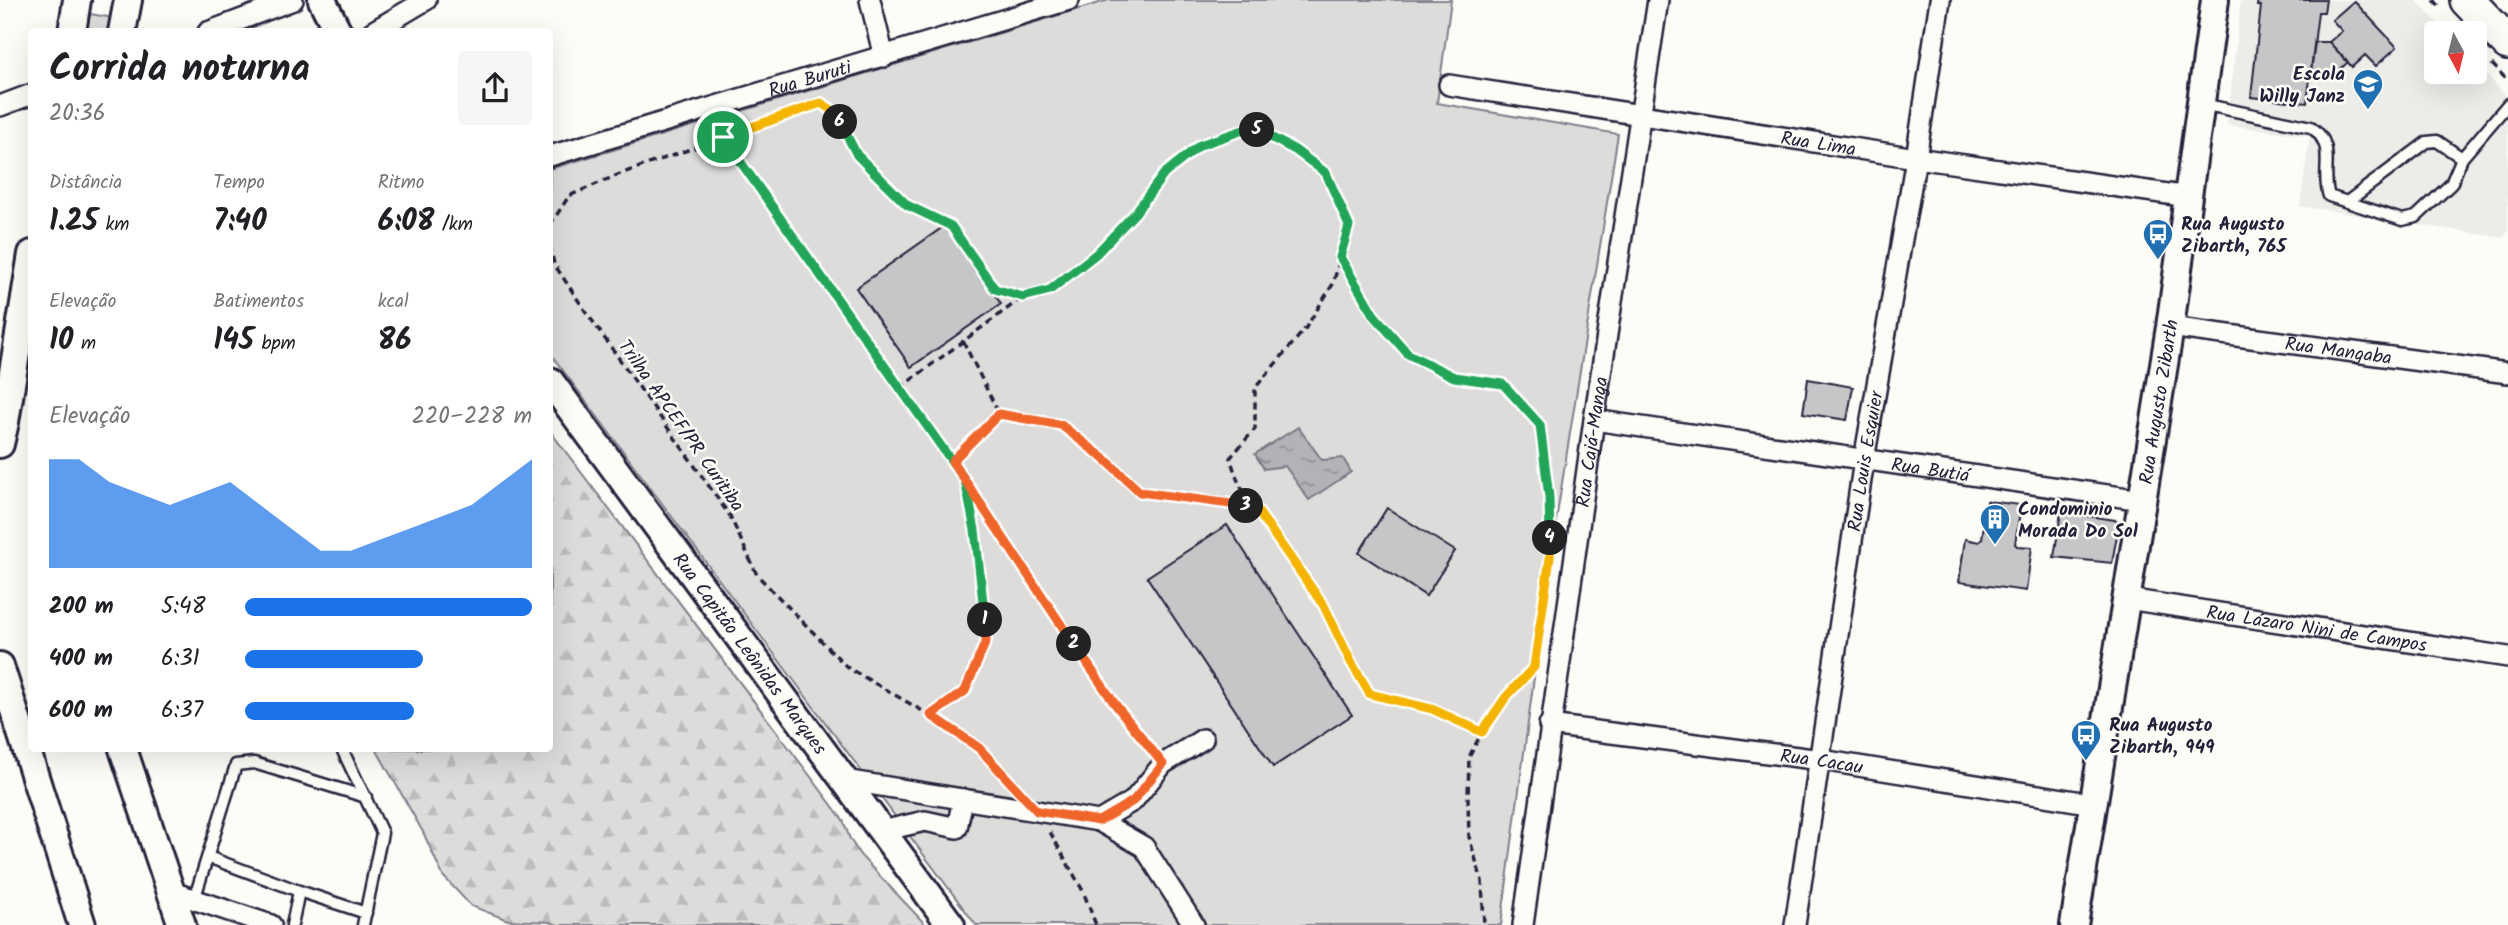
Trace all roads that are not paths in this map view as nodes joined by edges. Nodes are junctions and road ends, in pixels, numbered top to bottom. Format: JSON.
{"nodes":[{"id":1,"x":77,"y":0,"type":"edge"},
{"id":2,"x":128,"y":0,"type":"edge"},
{"id":3,"x":293,"y":0,"type":"edge"},
{"id":4,"x":322,"y":0,"type":"edge"},
{"id":5,"x":426,"y":0,"type":"edge"},
{"id":6,"x":870,"y":0,"type":"edge"},
{"id":7,"x":1069,"y":0,"type":"edge"},
{"id":8,"x":1658,"y":0,"type":"edge"},
{"id":9,"x":1940,"y":0,"type":"edge"},
{"id":10,"x":2215,"y":0,"type":"edge"},
{"id":11,"x":2467,"y":0,"type":"edge"},
{"id":12,"x":73,"y":28,"type":"edge"},
{"id":13,"x":123,"y":28,"type":"edge"},
{"id":14,"x":219,"y":28,"type":"edge"},
{"id":15,"x":336,"y":28,"type":"edge"},
{"id":16,"x":379,"y":28,"type":"edge"},
{"id":17,"x":2508,"y":43,"type":"edge"},
{"id":18,"x":884,"y":57,"type":"junction"},
{"id":19,"x":1449,"y":85,"type":"dead end"},
{"id":20,"x":28,"y":96,"type":"edge"},
{"id":21,"x":2201,"y":104,"type":"junction"},
{"id":22,"x":2508,"y":104,"type":"edge"},
{"id":23,"x":0,"y":106,"type":"edge"},
{"id":24,"x":1642,"y":114,"type":"junction"},
{"id":25,"x":553,"y":155,"type":"edge"},
{"id":26,"x":1916,"y":158,"type":"junction"},
{"id":27,"x":2462,"y":158,"type":"junction"},
{"id":28,"x":2189,"y":197,"type":"junction"},
{"id":29,"x":2347,"y":202,"type":"junction"},
{"id":30,"x":28,"y":278,"type":"edge"},
{"id":31,"x":2170,"y":327,"type":"junction"},
{"id":32,"x":2508,"y":373,"type":"edge"},
{"id":33,"x":553,"y":385,"type":"edge"},
{"id":34,"x":1594,"y":420,"type":"junction"},
{"id":35,"x":2,"y":432,"type":"edge"},
{"id":36,"x":1864,"y":460,"type":"junction"},
{"id":37,"x":2142,"y":500,"type":"junction"},
{"id":38,"x":2127,"y":598,"type":"junction"},
{"id":39,"x":2508,"y":657,"type":"edge"},
{"id":40,"x":0,"y":666,"type":"edge"},
{"id":41,"x":1549,"y":725,"type":"junction"},
{"id":42,"x":1203,"y":739,"type":"dead end"},
{"id":43,"x":43,"y":752,"type":"edge"},
{"id":44,"x":122,"y":752,"type":"edge"},
{"id":45,"x":344,"y":752,"type":"edge"},
{"id":46,"x":1821,"y":760,"type":"junction"},
{"id":47,"x":844,"y":780,"type":"junction"},
{"id":48,"x":35,"y":782,"type":"junction"},
{"id":49,"x":930,"y":793,"type":"junction"},
{"id":50,"x":366,"y":797,"type":"junction"},
{"id":51,"x":963,"y":799,"type":"junction"},
{"id":52,"x":2094,"y":804,"type":"junction"},
{"id":53,"x":925,"y":821,"type":"junction"},
{"id":54,"x":1099,"y":821,"type":"junction"},
{"id":55,"x":882,"y":831,"type":"junction"},
{"id":56,"x":208,"y":857,"type":"junction"},
{"id":57,"x":299,"y":891,"type":"junction"},
{"id":58,"x":183,"y":896,"type":"junction"},
{"id":59,"x":366,"y":913,"type":"junction"},
{"id":60,"x":82,"y":925,"type":"edge"},
{"id":61,"x":182,"y":925,"type":"edge"},
{"id":62,"x":271,"y":925,"type":"edge"},
{"id":63,"x":292,"y":925,"type":"edge"},
{"id":64,"x":363,"y":925,"type":"edge"},
{"id":65,"x":951,"y":925,"type":"edge"},
{"id":66,"x":1194,"y":925,"type":"edge"},
{"id":67,"x":1522,"y":925,"type":"edge"},
{"id":68,"x":1796,"y":925,"type":"edge"},
{"id":69,"x":2074,"y":925,"type":"edge"}],
"edges":[{"from":1,"to":12,"type":"main road"},
{"from":2,"to":13,"type":"main road"},
{"from":3,"to":14,"type":"street"},
{"from":4,"to":15,"type":"main road"},
{"from":5,"to":16,"type":"street"},
{"from":6,"to":18,"type":"street"},
{"from":7,"to":18,"type":"street","name":"Rua Buruti"},
{"from":8,"to":24,"type":"street","name":"Rua Cajá-Manga"},
{"from":9,"to":26,"type":"street","name":"Rua Louis Esquier"},
{"from":10,"to":21,"type":"main road","name":"Rua Augusto Zibarth"},
{"from":11,"to":17,"type":"highway"},
{"from":18,"to":25,"type":"street","name":"Rua Buruti"},
{"from":19,"to":24,"type":"street","name":"Rua Lima"},
{"from":20,"to":23,"type":"street"},
{"from":21,"to":28,"type":"main road","name":"Rua Augusto Zibarth"},
{"from":21,"to":29,"type":"lane"},
{"from":22,"to":27,"type":"lane"},
{"from":24,"to":26,"type":"street","name":"Rua Lima"},
{"from":24,"to":34,"type":"street","name":"Rua Cajá-Manga"},
{"from":26,"to":28,"type":"street","name":"Rua Lima"},
{"from":26,"to":36,"type":"street","name":"Rua Louis Esquier"},
{"from":27,"to":29,"type":"lane"},
{"from":27,"to":29,"type":"lane"},
{"from":28,"to":31,"type":"main road","name":"Rua Augusto Zibarth"},
{"from":30,"to":35,"type":"main road"},
{"from":31,"to":32,"type":"street","name":"Rua Mangaba"},
{"from":31,"to":37,"type":"main road","name":"Rua Augusto Zibarth"},
{"from":33,"to":47,"type":"main road","name":"Rua Capitão Leônidas Marques"},
{"from":34,"to":36,"type":"street","name":"Rua Butiá"},
{"from":34,"to":41,"type":"street","name":"Rua Cajá-Manga"},
{"from":36,"to":37,"type":"street","name":"Rua Butiá"},
{"from":36,"to":46,"type":"street","name":"Rua Louis Esquier"},
{"from":37,"to":38,"type":"main road","name":"Rua Augusto Zibarth"},
{"from":38,"to":39,"type":"street","name":"Rua Lázaro Nini de Campos"},
{"from":38,"to":52,"type":"main road","name":"Rua Augusto Zibarth"},
{"from":40,"to":48,"type":"main road"},
{"from":41,"to":46,"type":"street","name":"Rua Cacau"},
{"from":41,"to":67,"type":"street","name":"Rua Cajá-Manga"},
{"from":42,"to":54,"type":"street"},
{"from":43,"to":48,"type":"main road"},
{"from":44,"to":58,"type":"main road"},
{"from":45,"to":50,"type":"lane"},
{"from":46,"to":52,"type":"street","name":"Rua Cacau"},
{"from":46,"to":68,"type":"street","name":"Rua Louis Esquier"},
{"from":47,"to":49,"type":"street"},
{"from":47,"to":55,"type":"main road","name":"Rua Capitão Leônidas Marques"},
{"from":48,"to":60,"type":"main road"},
{"from":49,"to":51,"type":"street"},
{"from":49,"to":53,"type":"street"},
{"from":50,"to":56,"type":"lane"},
{"from":50,"to":59,"type":"lane"},
{"from":51,"to":53,"type":"street"},
{"from":51,"to":54,"type":"street"},
{"from":52,"to":69,"type":"main road","name":"Rua Augusto Zibarth"},
{"from":53,"to":55,"type":"street"},
{"from":54,"to":66,"type":"street"},
{"from":55,"to":65,"type":"main road","name":"Rua Capitão Leônidas Marques"},
{"from":56,"to":57,"type":"lane"},
{"from":56,"to":58,"type":"lane"},
{"from":57,"to":59,"type":"lane"},
{"from":57,"to":63,"type":"lane"},
{"from":58,"to":61,"type":"main road"},
{"from":58,"to":62,"type":"street"},
{"from":59,"to":64,"type":"lane"}]}
